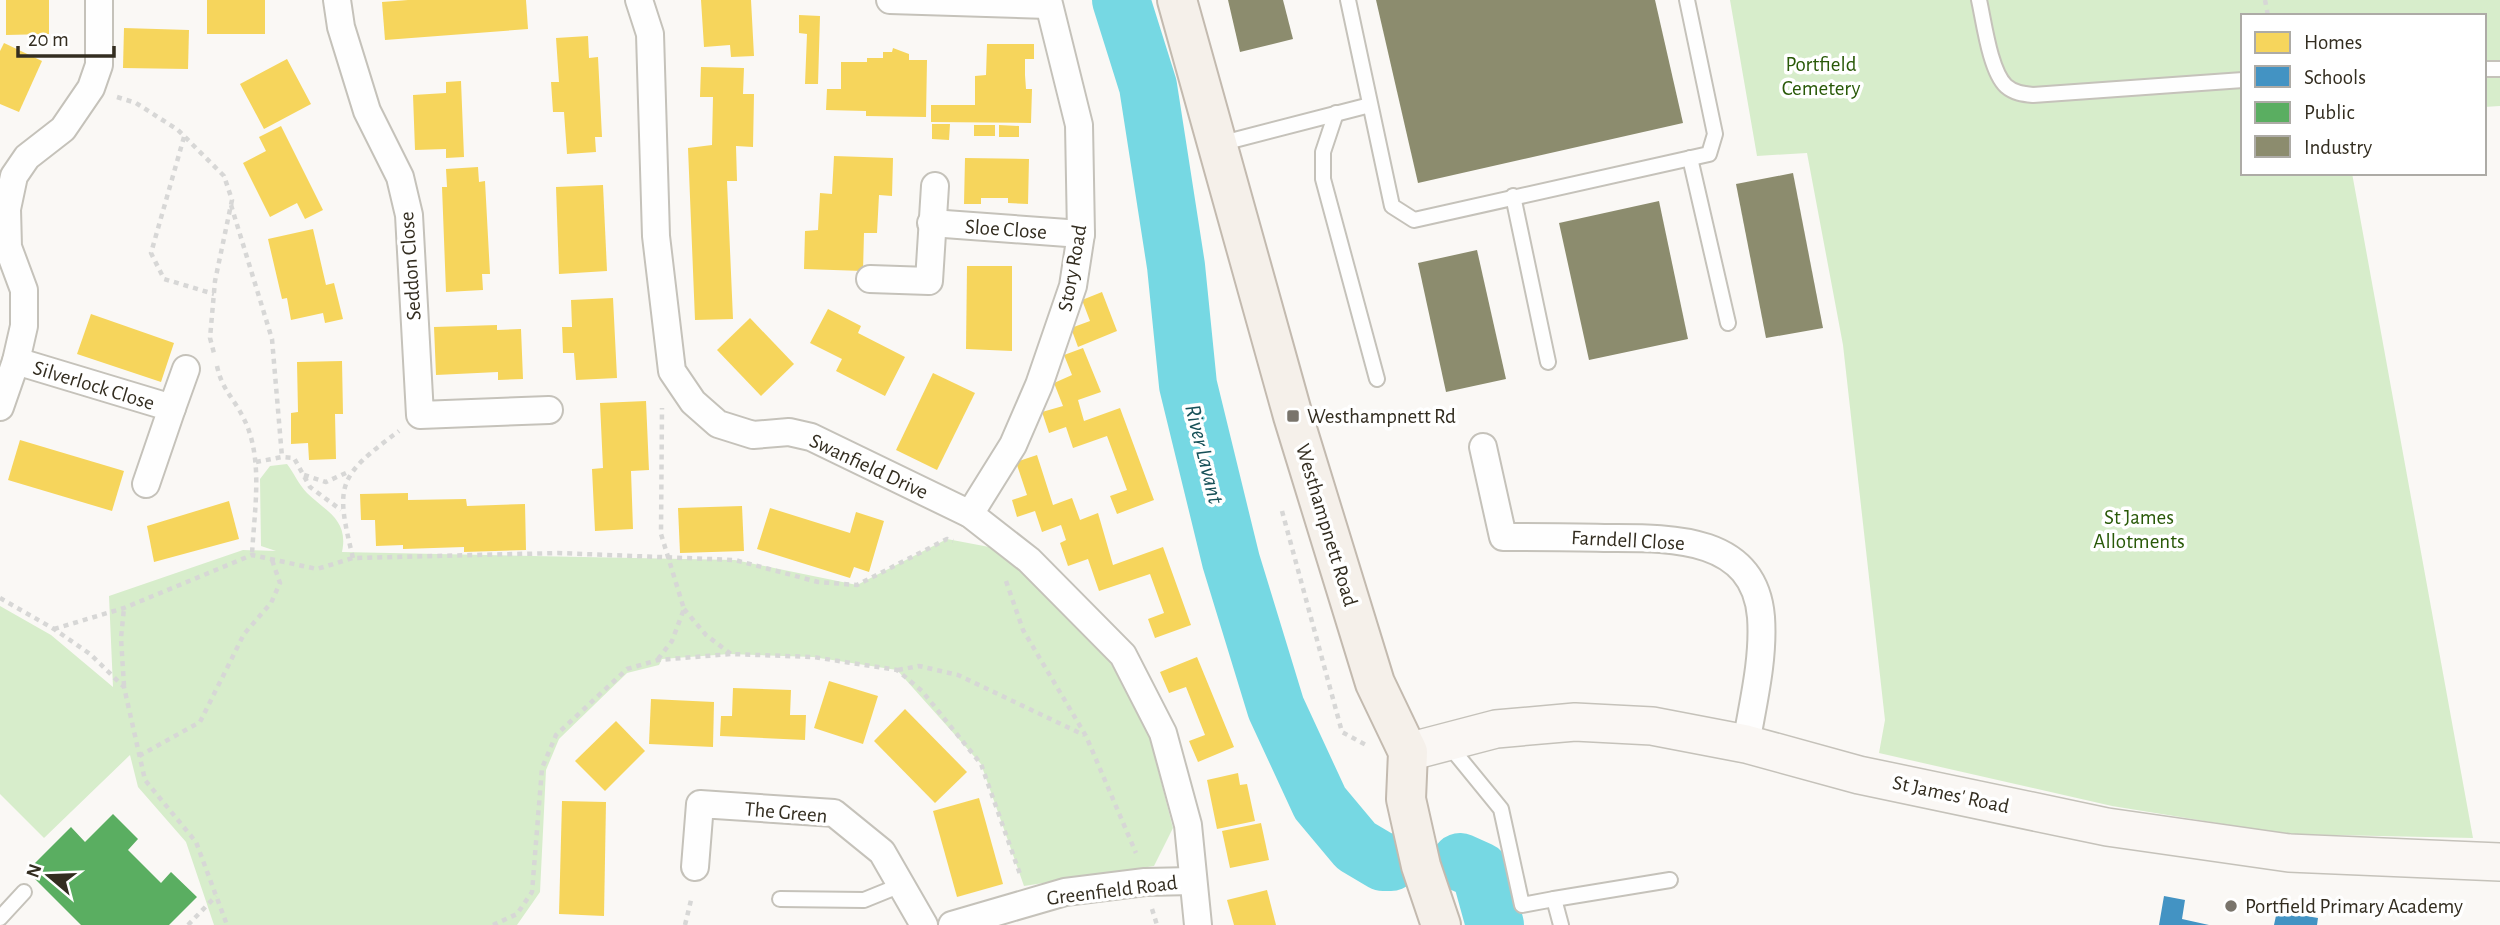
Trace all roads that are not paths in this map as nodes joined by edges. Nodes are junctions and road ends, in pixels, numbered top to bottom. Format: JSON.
{"nodes":[{"id":1,"x":99,"y":0,"type":"edge"},
{"id":2,"x":337,"y":0,"type":"edge"},
{"id":3,"x":639,"y":0,"type":"edge"},
{"id":4,"x":890,"y":0,"type":"edge"},
{"id":5,"x":1177,"y":0,"type":"edge"},
{"id":6,"x":1348,"y":0,"type":"edge"},
{"id":7,"x":1687,"y":0,"type":"edge"},
{"id":8,"x":1979,"y":0,"type":"edge"},
{"id":9,"x":1048,"y":2,"type":"edge"},
{"id":10,"x":2241,"y":80,"type":"edge"},
{"id":11,"x":1370,"y":105,"type":"junction"},
{"id":12,"x":1336,"y":113,"type":"junction"},
{"id":13,"x":1217,"y":145,"type":"junction"},
{"id":14,"x":1690,"y":158,"type":"junction"},
{"id":15,"x":935,"y":186,"type":"dead end"},
{"id":16,"x":1513,"y":196,"type":"junction"},
{"id":17,"x":3,"y":209,"type":"edge"},
{"id":18,"x":931,"y":223,"type":"junction"},
{"id":19,"x":1081,"y":234,"type":"junction"},
{"id":20,"x":870,"y":279,"type":"dead end"},
{"id":21,"x":1728,"y":323,"type":"dead end"},
{"id":22,"x":16,"y":361,"type":"junction"},
{"id":23,"x":1548,"y":362,"type":"dead end"},
{"id":24,"x":186,"y":369,"type":"dead end"},
{"id":25,"x":1377,"y":379,"type":"dead end"},
{"id":26,"x":0,"y":407,"type":"edge"},
{"id":27,"x":172,"y":408,"type":"junction"},
{"id":28,"x":549,"y":410,"type":"dead end"},
{"id":29,"x":1483,"y":447,"type":"dead end"},
{"id":30,"x":146,"y":484,"type":"dead end"},
{"id":31,"x":970,"y":514,"type":"junction"},
{"id":32,"x":1446,"y":742,"type":"junction"},
{"id":33,"x":1746,"y":744,"type":"junction"},
{"id":34,"x":1408,"y":752,"type":"junction"},
{"id":35,"x":2500,"y":862,"type":"edge"},
{"id":36,"x":695,"y":867,"type":"dead end"},
{"id":37,"x":1670,"y":880,"type":"dead end"},
{"id":38,"x":1193,"y":881,"type":"junction"},
{"id":39,"x":901,"y":885,"type":"junction"},
{"id":40,"x":24,"y":892,"type":"dead end"},
{"id":41,"x":780,"y":899,"type":"dead end"},
{"id":42,"x":1555,"y":899,"type":"junction"},
{"id":43,"x":0,"y":918,"type":"edge"},
{"id":44,"x":924,"y":925,"type":"edge"},
{"id":45,"x":952,"y":925,"type":"edge"},
{"id":46,"x":1198,"y":925,"type":"edge"},
{"id":47,"x":1441,"y":925,"type":"edge"},
{"id":48,"x":1562,"y":925,"type":"edge"}],
"edges":[{"from":1,"to":17,"type":"street"},
{"from":2,"to":28,"type":"street","name":"Seddon Close"},
{"from":3,"to":31,"type":"street","name":"Swanfield Drive"},
{"from":4,"to":9,"type":"street"},
{"from":5,"to":13,"type":"main road","name":"Westhampnett Road"},
{"from":6,"to":11,"type":"lane"},
{"from":7,"to":14,"type":"lane"},
{"from":8,"to":10,"type":"lane"},
{"from":9,"to":19,"type":"street","name":"Story Road"},
{"from":11,"to":12,"type":"lane"},
{"from":11,"to":16,"type":"lane"},
{"from":12,"to":13,"type":"lane"},
{"from":12,"to":25,"type":"lane"},
{"from":13,"to":34,"type":"main road","name":"Westhampnett Road"},
{"from":14,"to":16,"type":"lane"},
{"from":14,"to":21,"type":"lane"},
{"from":15,"to":18,"type":"street"},
{"from":16,"to":23,"type":"lane"},
{"from":17,"to":22,"type":"street"},
{"from":18,"to":19,"type":"street","name":"Sloe Close"},
{"from":18,"to":20,"type":"street"},
{"from":19,"to":31,"type":"street","name":"Story Road"},
{"from":22,"to":26,"type":"street"},
{"from":22,"to":27,"type":"street","name":"Silverlock Close"},
{"from":24,"to":27,"type":"street","name":"Silverlock Close"},
{"from":27,"to":30,"type":"street","name":"Silverlock Close"},
{"from":29,"to":33,"type":"street","name":"Farndell Close"},
{"from":31,"to":38,"type":"street","name":"Swanfield Drive"},
{"from":32,"to":33,"type":"street","name":"St James' Road"},
{"from":32,"to":34,"type":"street","name":"St James' Road"},
{"from":32,"to":42,"type":"lane"},
{"from":33,"to":35,"type":"street","name":"St James' Road"},
{"from":34,"to":47,"type":"main road","name":"Westhampnett Road"},
{"from":36,"to":39,"type":"street","name":"The Green"},
{"from":37,"to":42,"type":"lane"},
{"from":38,"to":45,"type":"street","name":"Greenfield Road"},
{"from":38,"to":46,"type":"street","name":"Swanfield Drive"},
{"from":39,"to":41,"type":"lane"},
{"from":39,"to":44,"type":"street","name":"The Green"},
{"from":40,"to":43,"type":"lane"},
{"from":42,"to":48,"type":"lane"}]}
